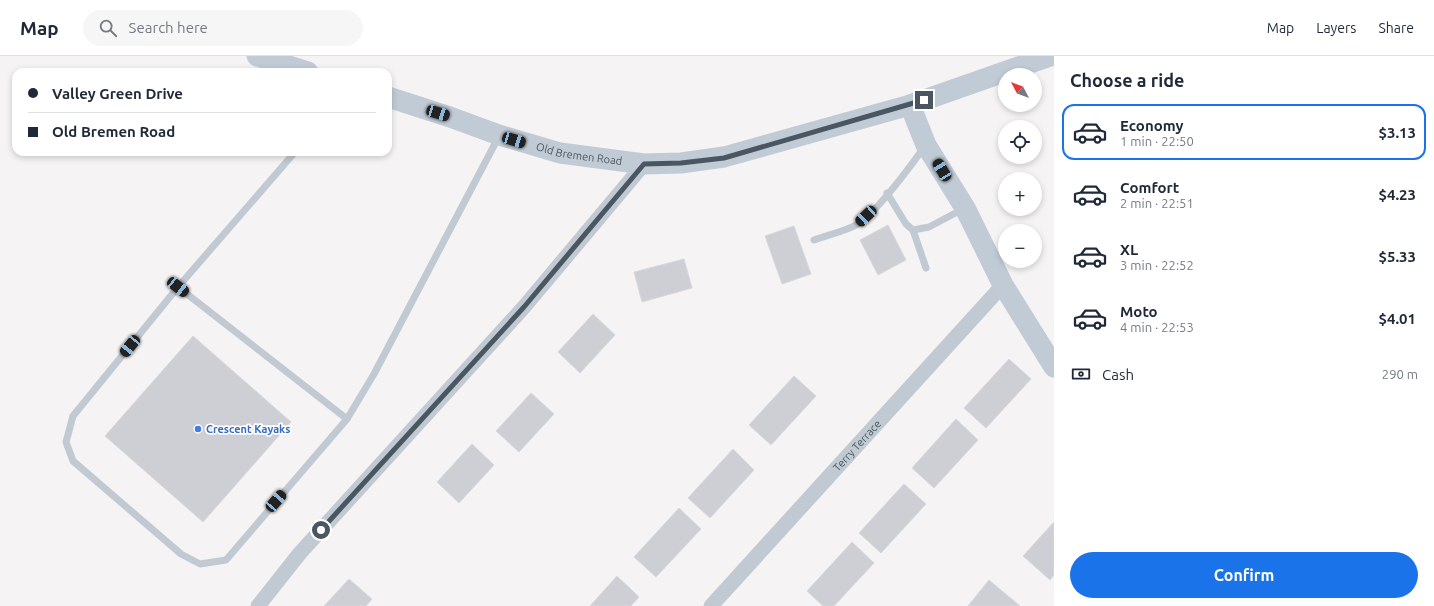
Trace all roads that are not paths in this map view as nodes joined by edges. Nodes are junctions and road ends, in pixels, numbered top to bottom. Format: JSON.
{"nodes":[{"id":1,"x":257,"y":56,"type":"edge"},
{"id":2,"x":1050,"y":56,"type":"edge"},
{"id":3,"x":295,"y":68,"type":"edge"},
{"id":4,"x":392,"y":98,"type":"edge"},
{"id":5,"x":910,"y":105,"type":"junction"},
{"id":6,"x":500,"y":135,"type":"junction"},
{"id":7,"x":926,"y":145,"type":"junction"},
{"id":8,"x":292,"y":156,"type":"edge"},
{"id":9,"x":644,"y":164,"type":"junction"},
{"id":10,"x":888,"y":193,"type":"junction"},
{"id":11,"x":965,"y":208,"type":"junction"},
{"id":12,"x":913,"y":230,"type":"junction"},
{"id":13,"x":814,"y":240,"type":"dead end"},
{"id":14,"x":926,"y":268,"type":"dead end"},
{"id":15,"x":1002,"y":285,"type":"junction"},
{"id":16,"x":178,"y":287,"type":"junction"},
{"id":17,"x":1054,"y":367,"type":"edge"},
{"id":18,"x":347,"y":419,"type":"junction"},
{"id":19,"x":258,"y":606,"type":"edge"},
{"id":20,"x":711,"y":606,"type":"edge"}],
"edges":[{"from":1,"to":3,"type":"street"},
{"from":2,"to":5,"type":"street","name":"Old Bremen Road"},
{"from":4,"to":6,"type":"street","name":"Old Bremen Road"},
{"from":5,"to":7,"type":"street"},
{"from":5,"to":9,"type":"street","name":"Old Bremen Road"},
{"from":6,"to":9,"type":"street","name":"Old Bremen Road"},
{"from":6,"to":18,"type":"lane"},
{"from":7,"to":10,"type":"lane"},
{"from":7,"to":11,"type":"street"},
{"from":8,"to":16,"type":"lane"},
{"from":9,"to":19,"type":"street"},
{"from":10,"to":12,"type":"lane"},
{"from":10,"to":13,"type":"lane"},
{"from":11,"to":12,"type":"lane"},
{"from":11,"to":15,"type":"street"},
{"from":12,"to":14,"type":"lane"},
{"from":15,"to":17,"type":"street"},
{"from":15,"to":20,"type":"street","name":"Terry Terrace"},
{"from":16,"to":18,"type":"lane"},
{"from":16,"to":18,"type":"lane"}]}
